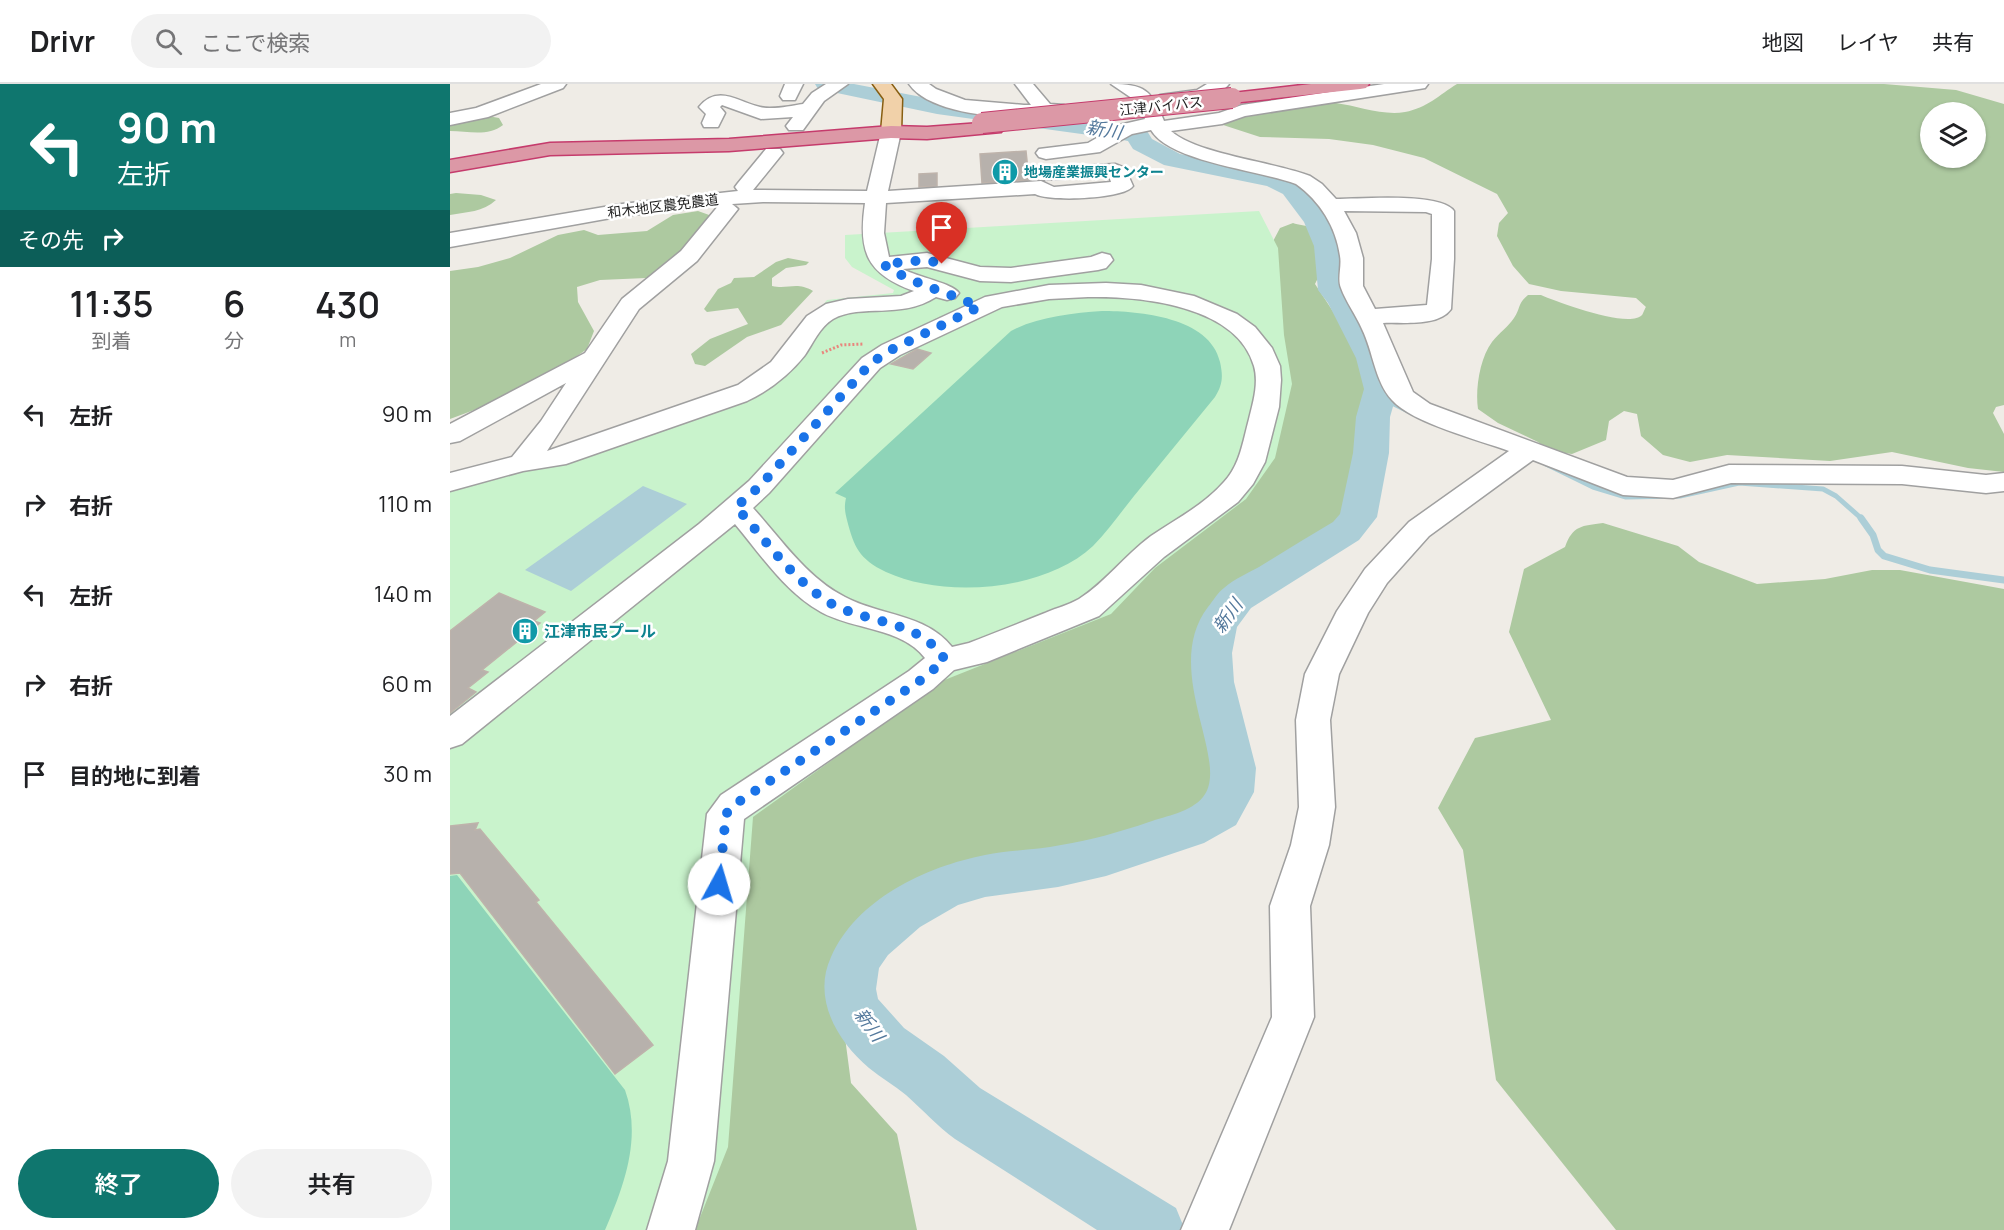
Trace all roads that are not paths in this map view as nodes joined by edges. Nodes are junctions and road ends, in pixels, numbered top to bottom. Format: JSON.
{"nodes":[{"id":1,"x":557,"y":84,"type":"edge"},
{"id":2,"x":918,"y":84,"type":"edge"},
{"id":3,"x":1024,"y":84,"type":"edge"},
{"id":4,"x":1120,"y":84,"type":"edge"},
{"id":5,"x":1360,"y":84,"type":"edge"},
{"id":6,"x":1419,"y":84,"type":"edge"},
{"id":7,"x":835,"y":86,"type":"edge"},
{"id":8,"x":1220,"y":91,"type":"edge"},
{"id":9,"x":888,"y":94,"type":"edge"},
{"id":10,"x":1147,"y":100,"type":"junction"},
{"id":11,"x":809,"y":109,"type":"junction"},
{"id":12,"x":1045,"y":110,"type":"junction"},
{"id":13,"x":450,"y":119,"type":"edge"},
{"id":14,"x":711,"y":123,"type":"dead end"},
{"id":15,"x":1158,"y":125,"type":"junction"},
{"id":16,"x":891,"y":132,"type":"junction"},
{"id":17,"x":790,"y":133,"type":"dead end"},
{"id":18,"x":773,"y":153,"type":"dead end"},
{"id":19,"x":450,"y":166,"type":"edge"},
{"id":20,"x":745,"y":187,"type":"dead end"},
{"id":21,"x":877,"y":197,"type":"junction"},
{"id":22,"x":1330,"y":205,"type":"junction"},
{"id":23,"x":727,"y":208,"type":"dead end"},
{"id":24,"x":450,"y":240,"type":"edge"},
{"id":25,"x":1102,"y":260,"type":"dead end"},
{"id":26,"x":883,"y":264,"type":"junction"},
{"id":27,"x":933,"y":289,"type":"junction"},
{"id":28,"x":985,"y":310,"type":"junction"},
{"id":29,"x":1367,"y":315,"type":"junction"},
{"id":30,"x":596,"y":357,"type":"junction"},
{"id":31,"x":450,"y":435,"type":"edge"},
{"id":32,"x":1530,"y":449,"type":"junction"},
{"id":33,"x":522,"y":463,"type":"junction"},
{"id":34,"x":450,"y":482,"type":"edge"},
{"id":35,"x":2004,"y":482,"type":"edge"},
{"id":36,"x":736,"y":507,"type":"junction"},
{"id":37,"x":945,"y":660,"type":"junction"},
{"id":38,"x":450,"y":735,"type":"edge"},
{"id":39,"x":671,"y":1230,"type":"edge"},
{"id":40,"x":1205,"y":1230,"type":"edge"}],
"edges":[{"from":1,"to":13,"type":"street"},
{"from":2,"to":12,"type":"street"},
{"from":3,"to":12,"type":"street"},
{"from":4,"to":10,"type":"street"},
{"from":5,"to":8,"type":"highway"},
{"from":6,"to":15,"type":"street"},
{"from":7,"to":11,"type":"street"},
{"from":8,"to":10,"type":"street"},
{"from":8,"to":16,"type":"highway"},
{"from":9,"to":16,"type":"main road"},
{"from":10,"to":12,"type":"street"},
{"from":10,"to":15,"type":"street"},
{"from":11,"to":14,"type":"street"},
{"from":11,"to":17,"type":"street"},
{"from":15,"to":21,"type":"street","name":"和木地区農免農道"},
{"from":15,"to":22,"type":"street"},
{"from":16,"to":19,"type":"highway"},
{"from":16,"to":21,"type":"street"},
{"from":18,"to":20,"type":"street"},
{"from":21,"to":24,"type":"street","name":"和木地区農免農道"},
{"from":21,"to":26,"type":"street"},
{"from":22,"to":29,"type":"street"},
{"from":22,"to":29,"type":"street"},
{"from":23,"to":30,"type":"street"},
{"from":25,"to":26,"type":"street"},
{"from":26,"to":27,"type":"street"},
{"from":27,"to":28,"type":"street"},
{"from":27,"to":33,"type":"street"},
{"from":28,"to":36,"type":"street"},
{"from":28,"to":37,"type":"street"},
{"from":29,"to":32,"type":"street"},
{"from":30,"to":31,"type":"street"},
{"from":30,"to":33,"type":"street"},
{"from":32,"to":35,"type":"street"},
{"from":32,"to":40,"type":"street"},
{"from":33,"to":34,"type":"street"},
{"from":36,"to":37,"type":"street"},
{"from":36,"to":38,"type":"street"},
{"from":37,"to":39,"type":"street"}]}
